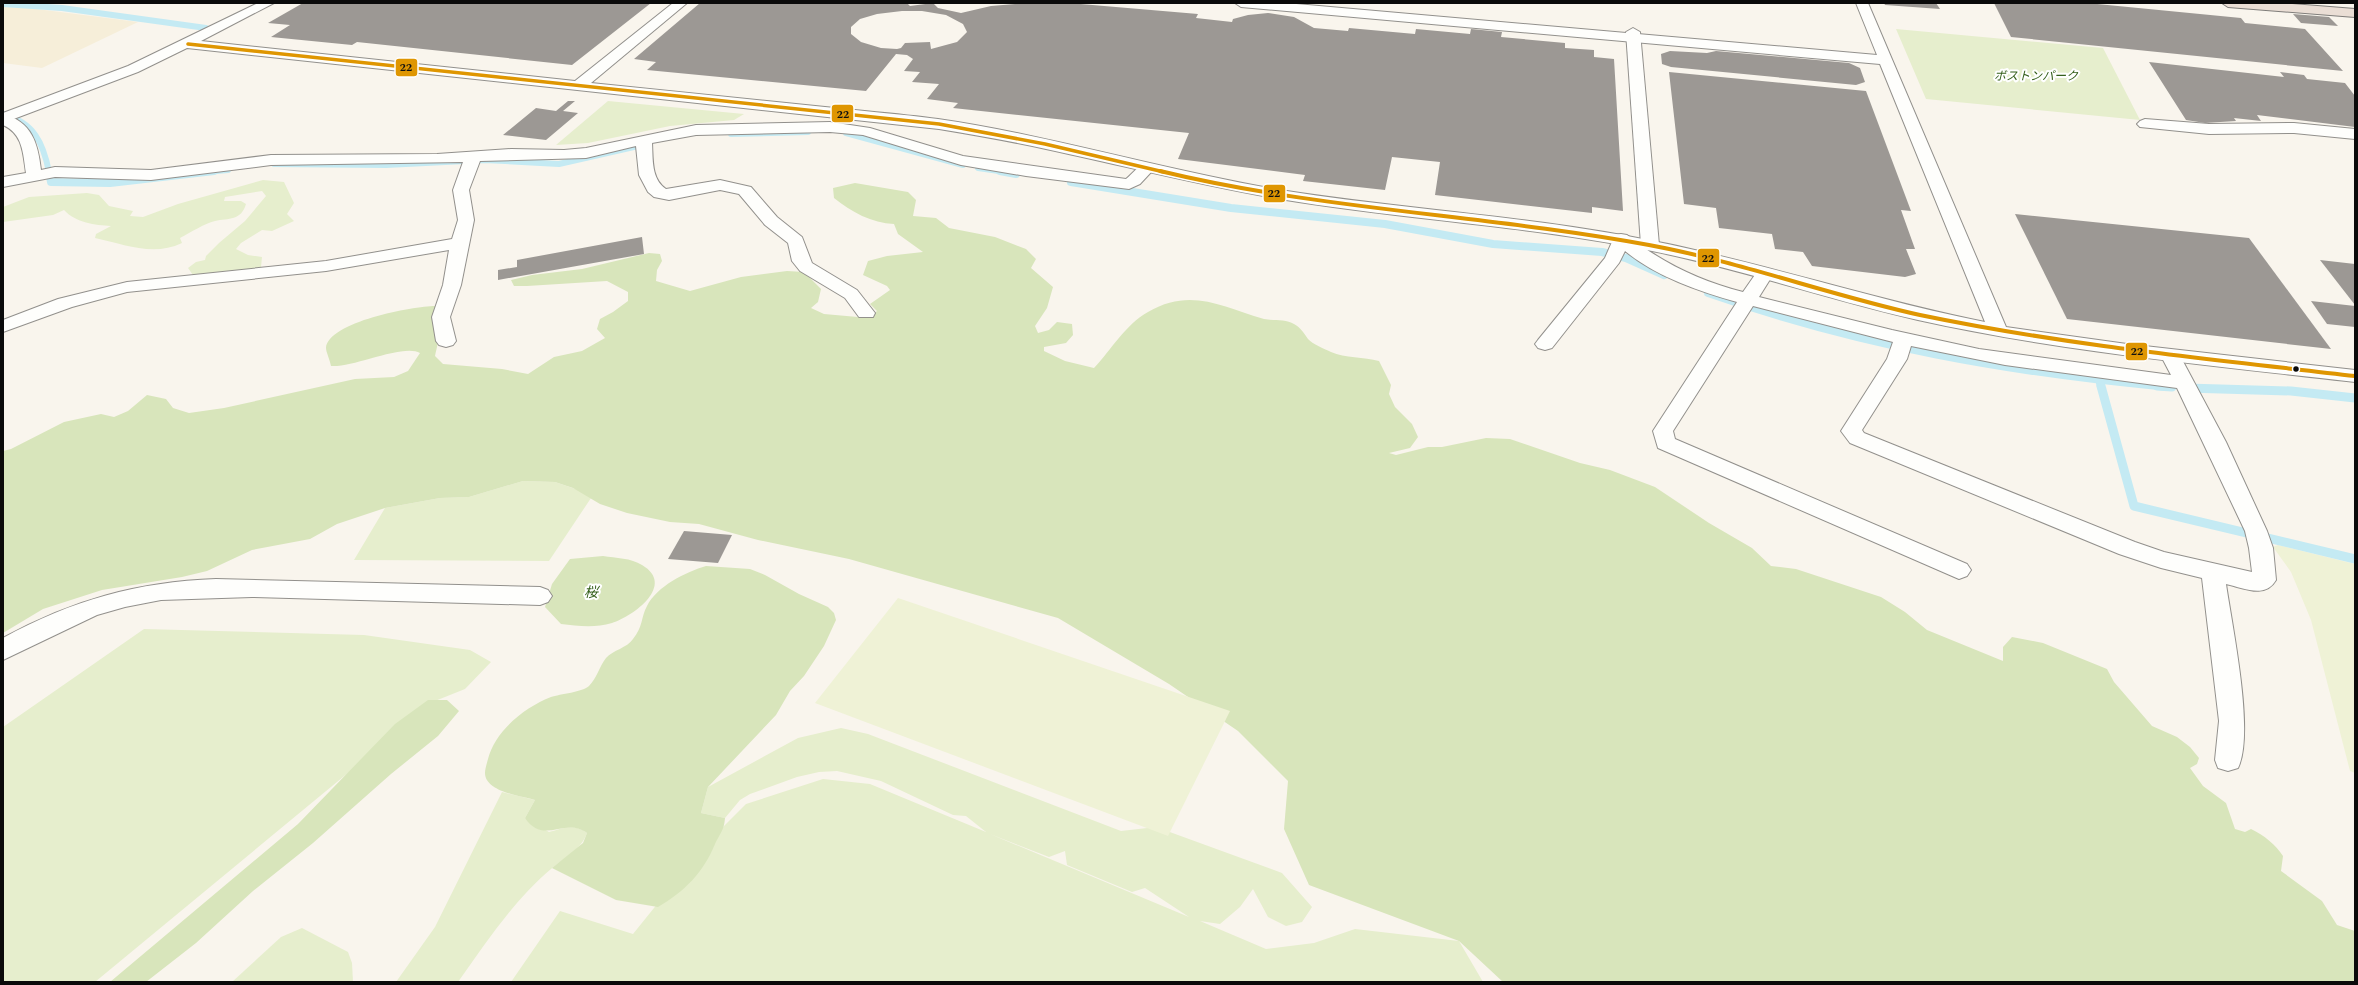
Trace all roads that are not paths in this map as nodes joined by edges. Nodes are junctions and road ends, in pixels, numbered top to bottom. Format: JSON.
{"nodes":[{"id":1,"x":268,"y":3,"type":"edge"},
{"id":2,"x":681,"y":3,"type":"edge"},
{"id":3,"x":1241,"y":3,"type":"edge"},
{"id":4,"x":1299,"y":3,"type":"edge"},
{"id":5,"x":1862,"y":3,"type":"edge"},
{"id":6,"x":2228,"y":3,"type":"edge"},
{"id":7,"x":2345,"y":3,"type":"edge"},
{"id":8,"x":2355,"y":4,"type":"edge"},
{"id":9,"x":2355,"y":13,"type":"edge"},
{"id":10,"x":1633,"y":35,"type":"junction"},
{"id":11,"x":188,"y":44,"type":"junction"},
{"id":12,"x":1885,"y":57,"type":"junction"},
{"id":13,"x":579,"y":85,"type":"junction"},
{"id":14,"x":784,"y":107,"type":"junction"},
{"id":15,"x":3,"y":118,"type":"edge"},
{"id":16,"x":2145,"y":124,"type":"dead end"},
{"id":17,"x":764,"y":128,"type":"junction"},
{"id":18,"x":2355,"y":134,"type":"edge"},
{"id":19,"x":644,"y":140,"type":"junction"},
{"id":20,"x":473,"y":157,"type":"junction"},
{"id":21,"x":1146,"y":169,"type":"junction"},
{"id":22,"x":34,"y":175,"type":"junction"},
{"id":23,"x":3,"y":182,"type":"edge"},
{"id":24,"x":460,"y":243,"type":"junction"},
{"id":25,"x":1650,"y":245,"type":"junction"},
{"id":26,"x":1616,"y":251,"type":"junction"},
{"id":27,"x":1765,"y":273,"type":"junction"},
{"id":28,"x":1745,"y":303,"type":"junction"},
{"id":29,"x":866,"y":313,"type":"dead end"},
{"id":30,"x":3,"y":326,"type":"edge"},
{"id":31,"x":1998,"y":332,"type":"junction"},
{"id":32,"x":1904,"y":339,"type":"junction"},
{"id":33,"x":446,"y":341,"type":"dead end"},
{"id":34,"x":1545,"y":344,"type":"dead end"},
{"id":35,"x":2171,"y":356,"type":"junction"},
{"id":36,"x":2355,"y":376,"type":"edge"},
{"id":37,"x":2185,"y":383,"type":"junction"},
{"id":38,"x":1959,"y":570,"type":"dead end"},
{"id":39,"x":2213,"y":572,"type":"junction"},
{"id":40,"x":540,"y":596,"type":"dead end"},
{"id":41,"x":3,"y":650,"type":"edge"},
{"id":42,"x":2228,"y":760,"type":"dead end"}],
"edges":[{"from":1,"to":11,"type":"street"},
{"from":2,"to":13,"type":"street"},
{"from":3,"to":10,"type":"street"},
{"from":4,"to":10,"type":"street"},
{"from":5,"to":12,"type":"street"},
{"from":6,"to":9,"type":"highway"},
{"from":7,"to":8,"type":"highway"},
{"from":10,"to":12,"type":"street"},
{"from":10,"to":25,"type":"street"},
{"from":11,"to":13,"type":"street"},
{"from":11,"to":15,"type":"street"},
{"from":12,"to":31,"type":"street"},
{"from":13,"to":14,"type":"street"},
{"from":14,"to":17,"type":"street"},
{"from":14,"to":21,"type":"street"},
{"from":15,"to":22,"type":"street"},
{"from":16,"to":18,"type":"street"},
{"from":17,"to":19,"type":"street"},
{"from":17,"to":21,"type":"street"},
{"from":19,"to":20,"type":"street"},
{"from":19,"to":29,"type":"street"},
{"from":20,"to":22,"type":"street"},
{"from":20,"to":24,"type":"street"},
{"from":21,"to":26,"type":"street"},
{"from":22,"to":23,"type":"street"},
{"from":24,"to":30,"type":"street"},
{"from":24,"to":33,"type":"street"},
{"from":25,"to":26,"type":"street"},
{"from":25,"to":27,"type":"street"},
{"from":26,"to":28,"type":"street"},
{"from":26,"to":34,"type":"street"},
{"from":27,"to":28,"type":"street"},
{"from":27,"to":31,"type":"street"},
{"from":28,"to":32,"type":"street"},
{"from":28,"to":38,"type":"street"},
{"from":31,"to":35,"type":"street"},
{"from":32,"to":37,"type":"street"},
{"from":32,"to":39,"type":"street"},
{"from":35,"to":36,"type":"street"},
{"from":35,"to":37,"type":"street"},
{"from":37,"to":39,"type":"street"},
{"from":39,"to":42,"type":"street"},
{"from":40,"to":41,"type":"street"}]}
